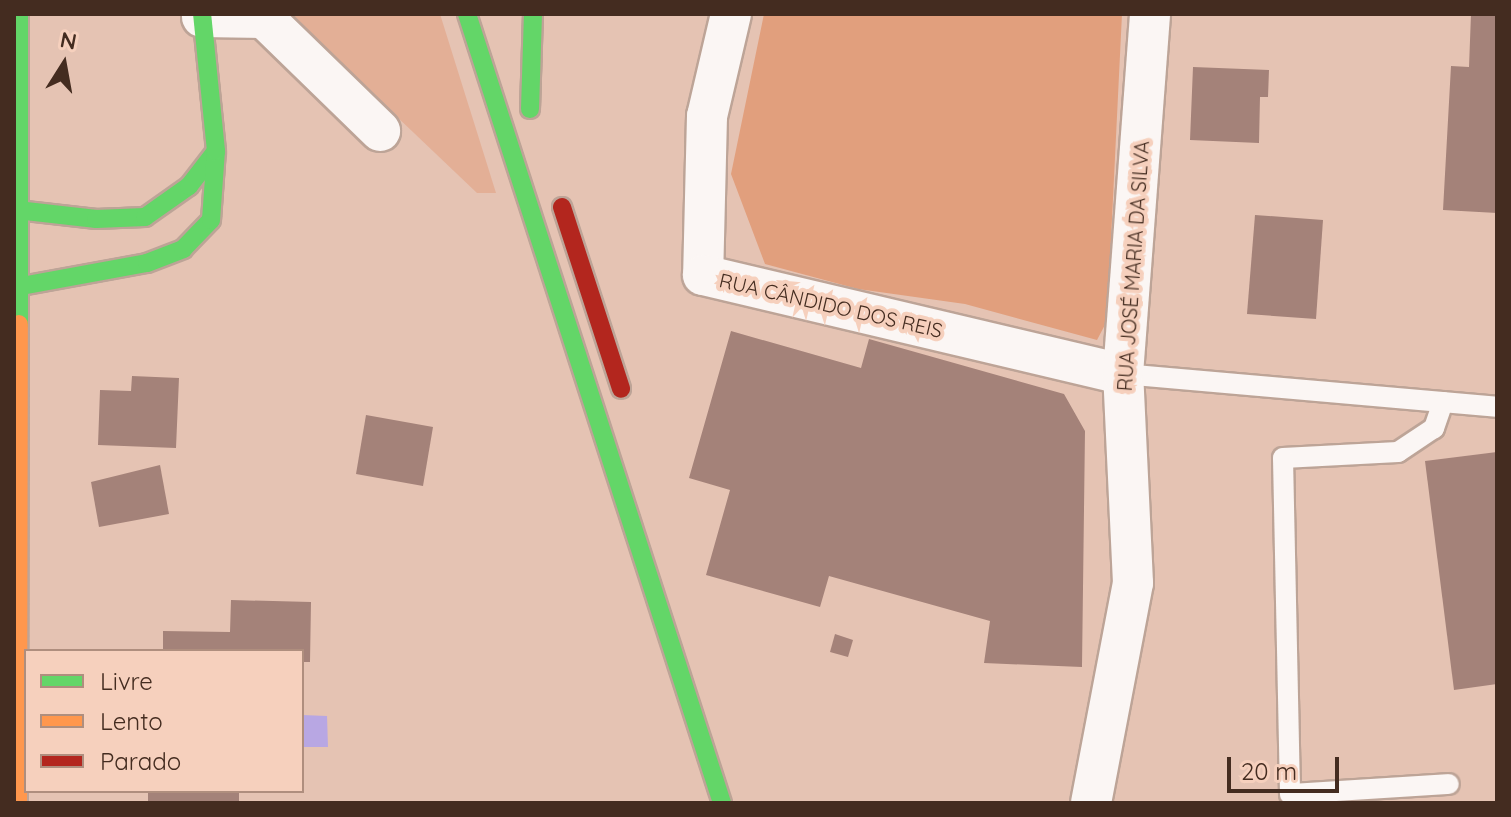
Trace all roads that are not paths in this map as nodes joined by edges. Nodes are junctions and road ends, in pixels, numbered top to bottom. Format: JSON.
{"nodes":[{"id":1,"x":19,"y":14,"type":"edge"},
{"id":2,"x":467,"y":14,"type":"edge"},
{"id":3,"x":533,"y":14,"type":"edge"},
{"id":4,"x":731,"y":14,"type":"edge"},
{"id":5,"x":1150,"y":14,"type":"edge"},
{"id":6,"x":202,"y":16,"type":"edge"},
{"id":7,"x":512,"y":55,"type":"dead end"},
{"id":8,"x":380,"y":131,"type":"dead end"},
{"id":9,"x":216,"y":151,"type":"junction"},
{"id":10,"x":554,"y":182,"type":"dead end"},
{"id":11,"x":17,"y":210,"type":"junction"},
{"id":12,"x":16,"y":287,"type":"edge"},
{"id":13,"x":1123,"y":374,"type":"junction"},
{"id":14,"x":625,"y":402,"type":"dead end"},
{"id":15,"x":1443,"y":402,"type":"junction"},
{"id":16,"x":1497,"y":407,"type":"edge"},
{"id":17,"x":1449,"y":784,"type":"dead end"},
{"id":18,"x":18,"y":803,"type":"edge"},
{"id":19,"x":722,"y":803,"type":"edge"},
{"id":20,"x":1091,"y":803,"type":"edge"}],
"edges":[{"from":1,"to":11,"type":"main road"},
{"from":2,"to":19,"type":"main road"},
{"from":3,"to":7,"type":"main road"},
{"from":4,"to":13,"type":"street","name":"RUA CÂNDIDO DOS REIS"},
{"from":5,"to":13,"type":"street","name":"RUA JOSÉ MARIA DA SILVA"},
{"from":6,"to":8,"type":"street"},
{"from":6,"to":9,"type":"main road"},
{"from":9,"to":11,"type":"main road"},
{"from":9,"to":12,"type":"main road"},
{"from":10,"to":14,"type":"main road"},
{"from":11,"to":12,"type":"main road"},
{"from":12,"to":18,"type":"main road"},
{"from":13,"to":15,"type":"lane"},
{"from":13,"to":20,"type":"street","name":"RUA JOSÉ MARIA DA SILVA"},
{"from":15,"to":16,"type":"lane"},
{"from":15,"to":17,"type":"lane"}]}
